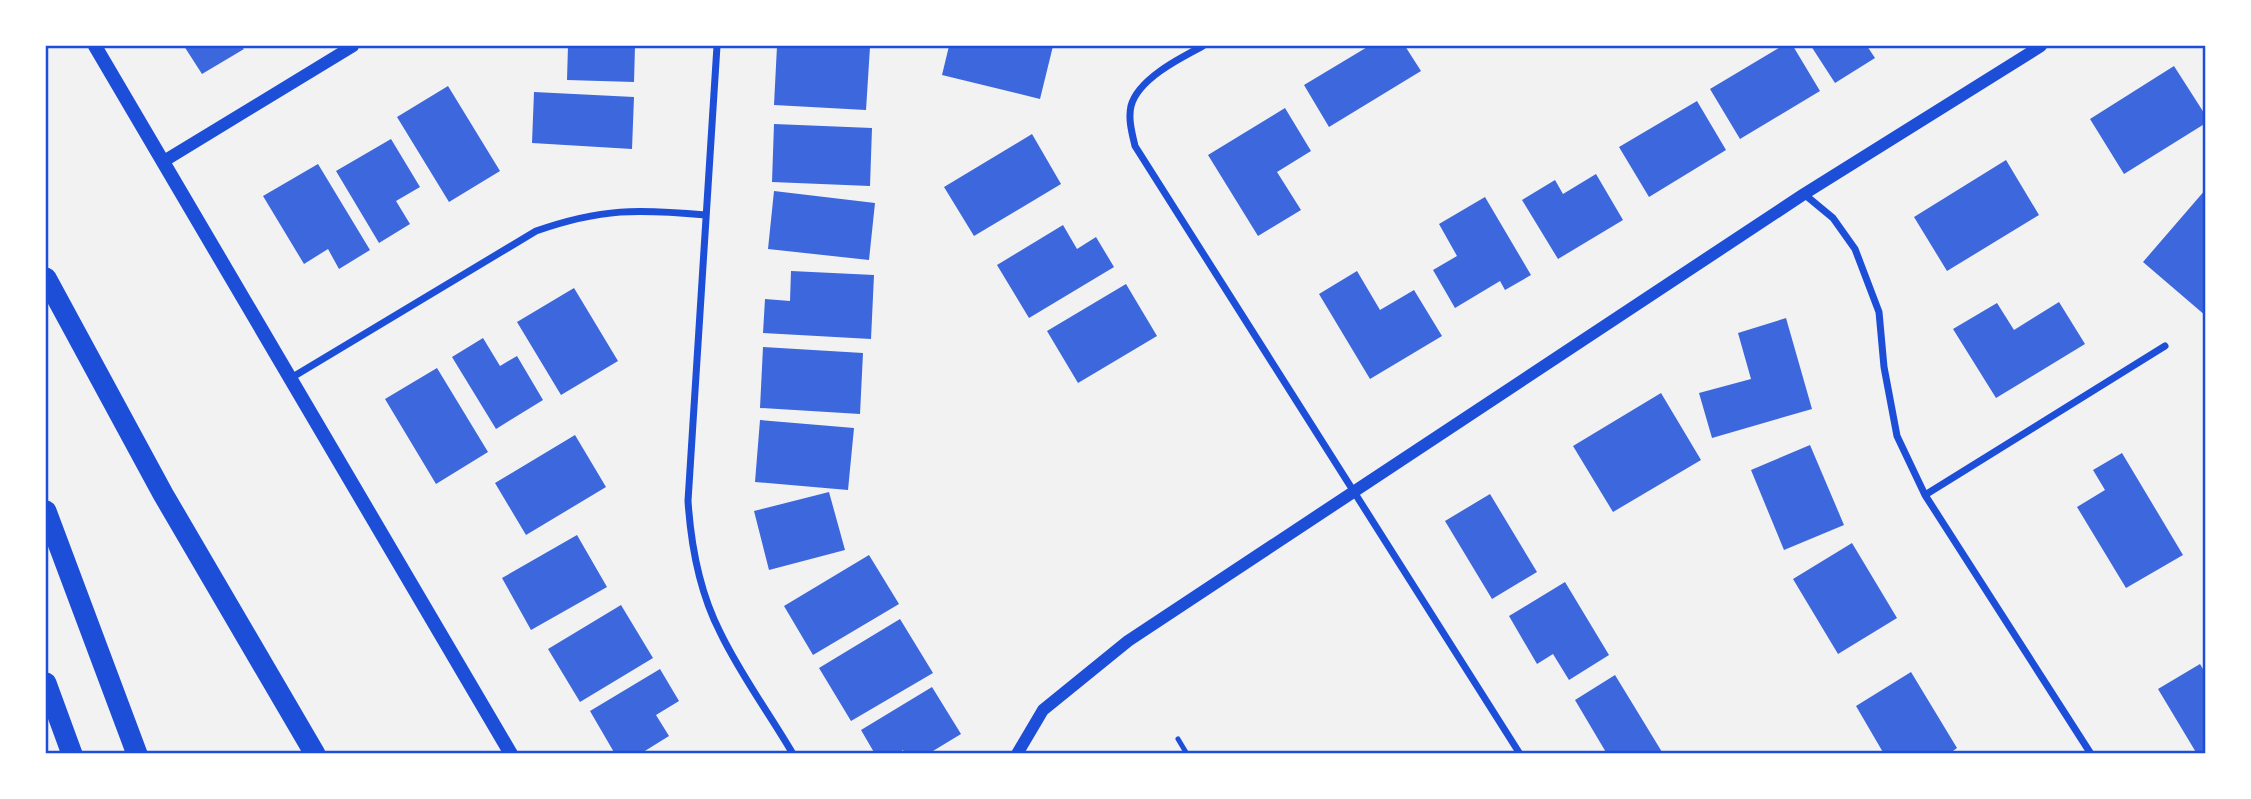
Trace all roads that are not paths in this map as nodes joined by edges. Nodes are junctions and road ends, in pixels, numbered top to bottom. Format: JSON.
{"nodes":[{"id":1,"x":95,"y":46,"type":"edge"},
{"id":2,"x":353,"y":46,"type":"edge"},
{"id":3,"x":718,"y":46,"type":"edge"},
{"id":4,"x":1203,"y":46,"type":"edge"},
{"id":5,"x":2041,"y":46,"type":"edge"},
{"id":6,"x":164,"y":161,"type":"junction"},
{"id":7,"x":1804,"y":194,"type":"junction"},
{"id":8,"x":706,"y":215,"type":"junction"},
{"id":9,"x":46,"y":278,"type":"edge"},
{"id":10,"x":2165,"y":346,"type":"dead end"},
{"id":11,"x":291,"y":379,"type":"junction"},
{"id":12,"x":1355,"y":492,"type":"junction"},
{"id":13,"x":1925,"y":495,"type":"junction"},
{"id":14,"x":46,"y":510,"type":"edge"},
{"id":15,"x":46,"y":683,"type":"edge"},
{"id":16,"x":1178,"y":739,"type":"dead end"},
{"id":17,"x":72,"y":754,"type":"edge"},
{"id":18,"x":138,"y":754,"type":"edge"},
{"id":19,"x":315,"y":754,"type":"edge"},
{"id":20,"x":511,"y":754,"type":"edge"},
{"id":21,"x":793,"y":754,"type":"edge"},
{"id":22,"x":1017,"y":754,"type":"edge"},
{"id":23,"x":1187,"y":754,"type":"edge"},
{"id":24,"x":1520,"y":754,"type":"edge"},
{"id":25,"x":2091,"y":754,"type":"edge"}],
"edges":[{"from":1,"to":6,"type":"main road"},
{"from":2,"to":6,"type":"street"},
{"from":3,"to":8,"type":"street"},
{"from":4,"to":12,"type":"street"},
{"from":5,"to":7,"type":"street"},
{"from":6,"to":11,"type":"main road"},
{"from":7,"to":12,"type":"street"},
{"from":7,"to":13,"type":"street"},
{"from":8,"to":11,"type":"street"},
{"from":8,"to":21,"type":"street"},
{"from":9,"to":19,"type":"highway"},
{"from":10,"to":13,"type":"street"},
{"from":11,"to":20,"type":"main road"},
{"from":12,"to":22,"type":"street"},
{"from":12,"to":24,"type":"street"},
{"from":13,"to":25,"type":"street"},
{"from":14,"to":18,"type":"highway"},
{"from":15,"to":17,"type":"highway"},
{"from":16,"to":23,"type":"lane"}]}
